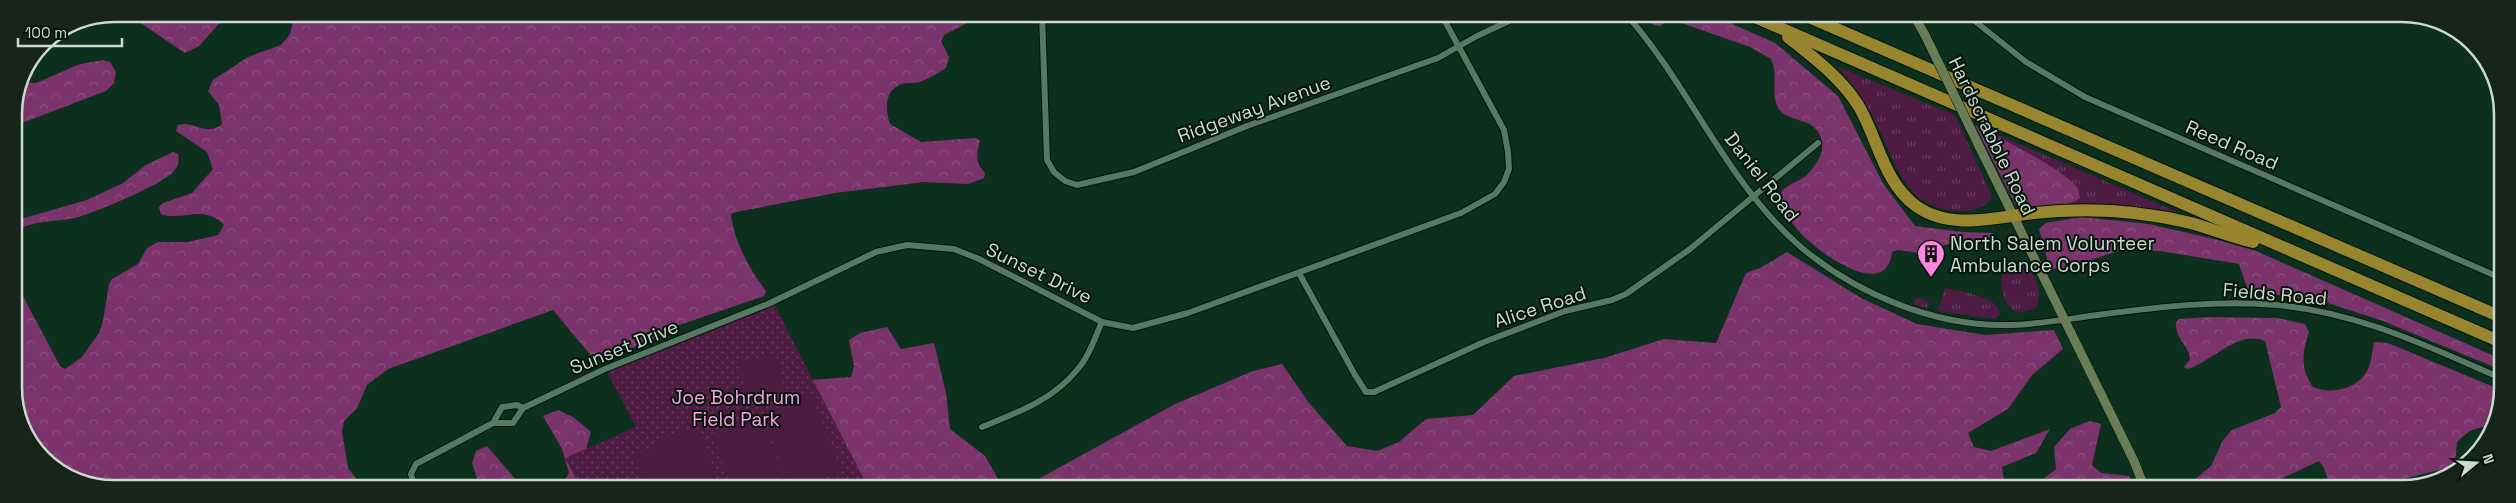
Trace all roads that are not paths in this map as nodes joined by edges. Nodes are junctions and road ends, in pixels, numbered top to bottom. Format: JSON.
{"nodes":[{"id":1,"x":1042,"y":22,"type":"edge"},
{"id":2,"x":1446,"y":22,"type":"edge"},
{"id":3,"x":1508,"y":22,"type":"edge"},
{"id":4,"x":1632,"y":22,"type":"edge"},
{"id":5,"x":1765,"y":22,"type":"edge"},
{"id":6,"x":1820,"y":22,"type":"edge"},
{"id":7,"x":1918,"y":22,"type":"edge"},
{"id":8,"x":1976,"y":22,"type":"edge"},
{"id":9,"x":1774,"y":26,"type":"junction"},
{"id":10,"x":1459,"y":46,"type":"junction"},
{"id":11,"x":1818,"y":143,"type":"dead end"},
{"id":12,"x":1752,"y":196,"type":"junction"},
{"id":13,"x":2012,"y":216,"type":"junction"},
{"id":14,"x":2277,"y":245,"type":"junction"},
{"id":15,"x":1299,"y":273,"type":"junction"},
{"id":16,"x":2494,"y":275,"type":"edge"},
{"id":17,"x":2494,"y":315,"type":"edge"},
{"id":18,"x":2064,"y":320,"type":"junction"},
{"id":19,"x":1102,"y":322,"type":"junction"},
{"id":20,"x":2494,"y":339,"type":"edge"},
{"id":21,"x":2494,"y":375,"type":"edge"},
{"id":22,"x":523,"y":408,"type":"junction"},
{"id":23,"x":493,"y":424,"type":"junction"},
{"id":24,"x":982,"y":427,"type":"dead end"},
{"id":25,"x":412,"y":480,"type":"edge"},
{"id":26,"x":2141,"y":480,"type":"edge"}],
"edges":[{"from":1,"to":10,"type":"street","name":"Ridgeway Avenue"},
{"from":2,"to":10,"type":"street","name":"Sunset Drive"},
{"from":3,"to":10,"type":"street"},
{"from":4,"to":12,"type":"street","name":"Daniel Road"},
{"from":5,"to":9,"type":"highway"},
{"from":6,"to":17,"type":"highway"},
{"from":7,"to":13,"type":"street","name":"Hardscrabble Road","bridge":true},
{"from":8,"to":16,"type":"street","name":"Reed Road"},
{"from":9,"to":13,"type":"highway"},
{"from":9,"to":14,"type":"highway"},
{"from":10,"to":15,"type":"street","name":"Sunset Drive"},
{"from":11,"to":12,"type":"street","name":"Alice Road"},
{"from":12,"to":15,"type":"street","name":"Alice Road"},
{"from":12,"to":18,"type":"street","name":"Daniel Road"},
{"from":13,"to":14,"type":"highway"},
{"from":13,"to":18,"type":"street","name":"Hardscrabble Road"},
{"from":14,"to":20,"type":"highway"},
{"from":15,"to":19,"type":"street","name":"Sunset Drive"},
{"from":18,"to":21,"type":"street","name":"Fields Road"},
{"from":18,"to":26,"type":"street","name":"Hardscrabble Road"},
{"from":19,"to":22,"type":"street","name":"Sunset Drive"},
{"from":19,"to":24,"type":"street"},
{"from":22,"to":23,"type":"street"},
{"from":22,"to":23,"type":"street","name":"Sunset Drive"},
{"from":23,"to":25,"type":"street","name":"Sunset Drive"}]}
